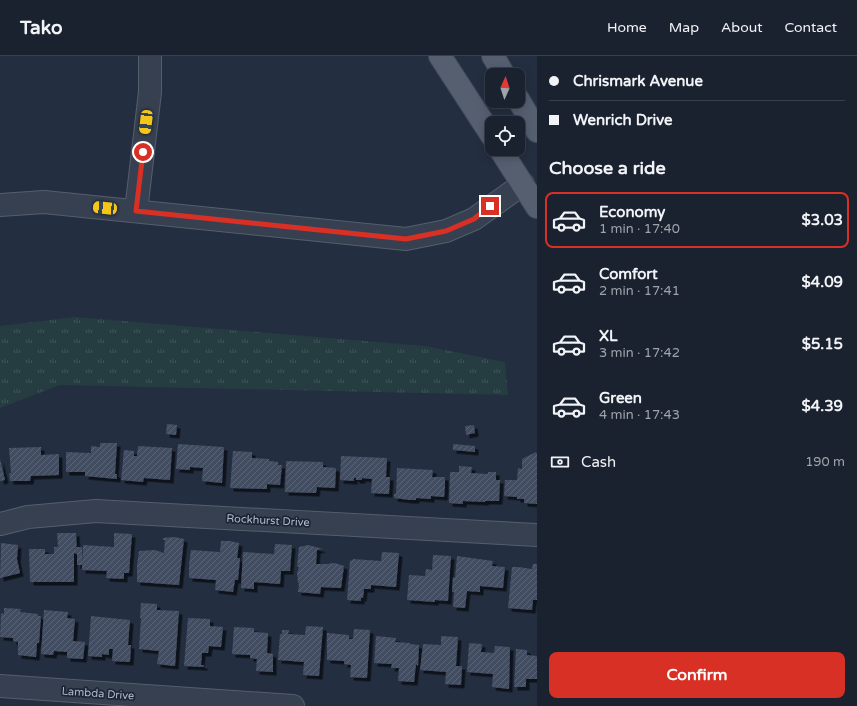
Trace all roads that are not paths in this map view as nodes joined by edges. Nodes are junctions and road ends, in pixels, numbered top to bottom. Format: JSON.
{"nodes":[{"id":1,"x":150,"y":56,"type":"edge"},
{"id":2,"x":440,"y":56,"type":"edge"},
{"id":3,"x":493,"y":56,"type":"edge"},
{"id":4,"x":500,"y":68,"type":"edge"},
{"id":5,"x":523,"y":108,"type":"edge"},
{"id":6,"x":485,"y":125,"type":"edge"},
{"id":7,"x":537,"y":131,"type":"edge"},
{"id":8,"x":505,"y":156,"type":"edge"},
{"id":9,"x":523,"y":184,"type":"junction"},
{"id":10,"x":0,"y":205,"type":"edge"},
{"id":11,"x":537,"y":206,"type":"edge"},
{"id":12,"x":136,"y":211,"type":"junction"},
{"id":13,"x":0,"y":524,"type":"edge"},
{"id":14,"x":537,"y":534,"type":"edge"},
{"id":15,"x":0,"y":686,"type":"edge"},
{"id":16,"x":97,"y":700,"type":"edge"},
{"id":17,"x":293,"y":706,"type":"edge"}],
"edges":[{"from":1,"to":12,"type":"street"},
{"from":2,"to":6,"type":"main road"},
{"from":3,"to":4,"type":"main road"},
{"from":5,"to":7,"type":"main road"},
{"from":8,"to":9,"type":"main road"},
{"from":9,"to":11,"type":"main road"},
{"from":9,"to":12,"type":"street"},
{"from":10,"to":12,"type":"street"},
{"from":13,"to":14,"type":"street","name":"Rockhurst Drive"},
{"from":15,"to":16,"type":"street","name":"Lambda Drive"},
{"from":16,"to":17,"type":"street","name":"Lambda Drive"}]}
